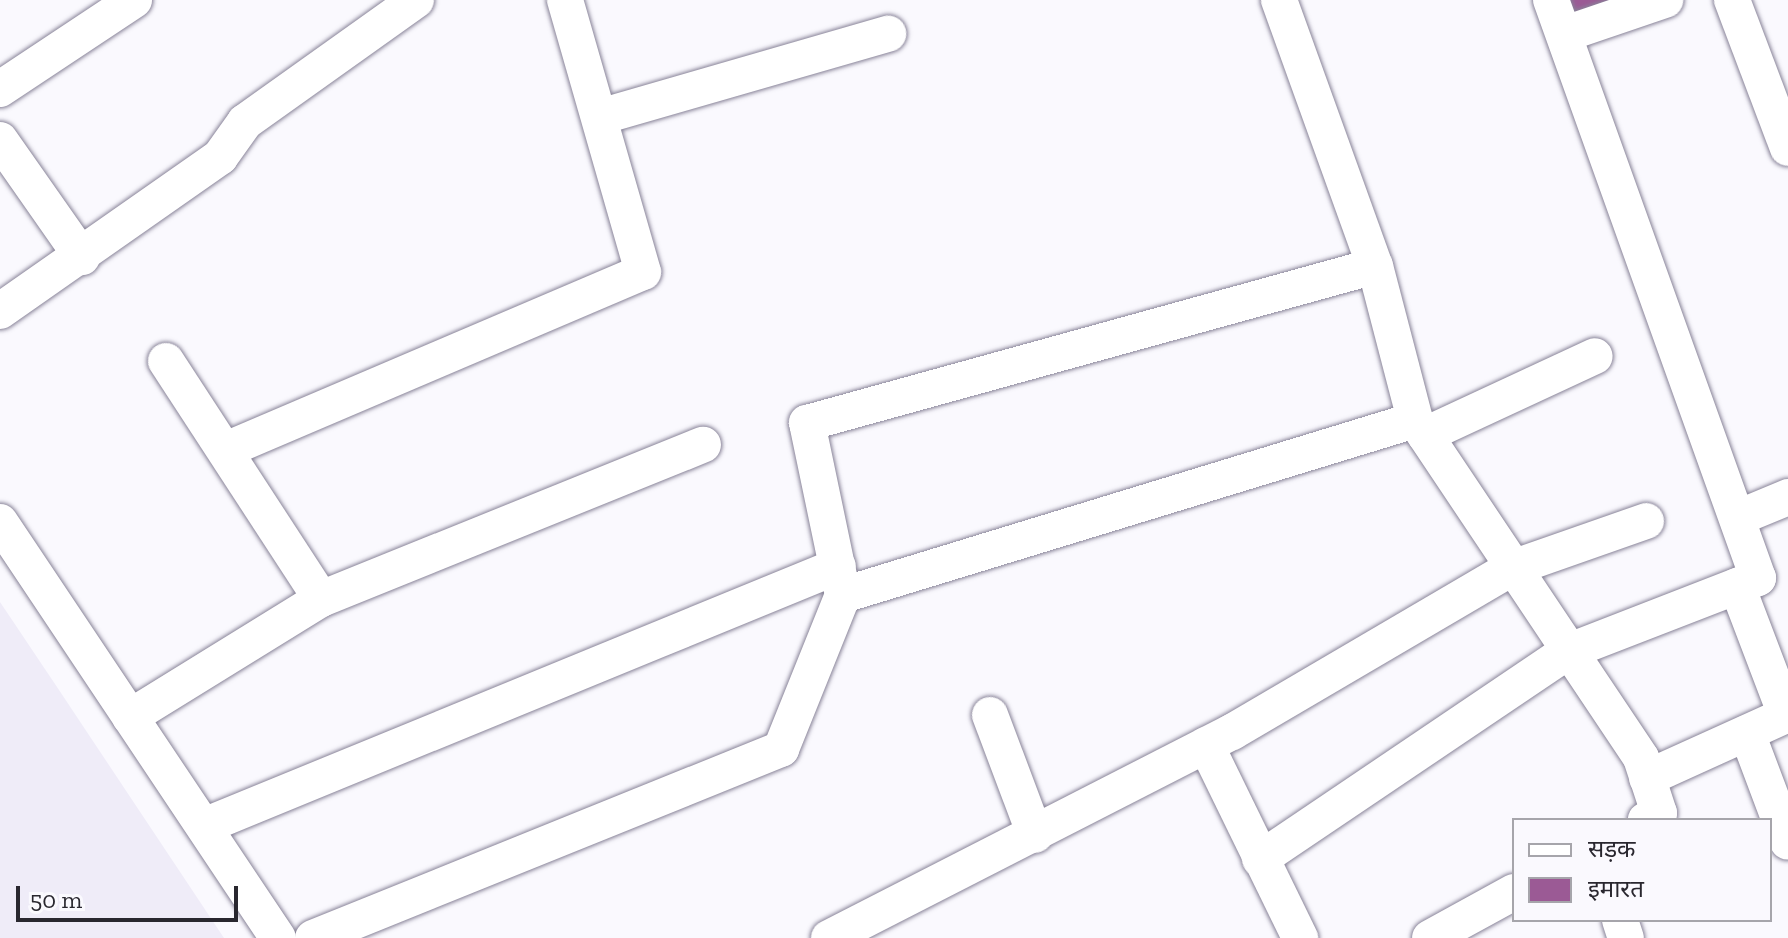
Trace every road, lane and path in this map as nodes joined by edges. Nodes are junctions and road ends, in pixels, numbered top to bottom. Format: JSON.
{"nodes":[{"id":1,"x":134,"y":0,"type":"edge"},
{"id":2,"x":416,"y":0,"type":"edge"},
{"id":3,"x":565,"y":0,"type":"edge"},
{"id":4,"x":1279,"y":0,"type":"edge"},
{"id":5,"x":1551,"y":0,"type":"edge"},
{"id":6,"x":1665,"y":0,"type":"edge"},
{"id":7,"x":1732,"y":0,"type":"edge"},
{"id":8,"x":888,"y":34,"type":"dead end"},
{"id":9,"x":1565,"y":34,"type":"junction"},
{"id":10,"x":0,"y":89,"type":"edge"},
{"id":11,"x":603,"y":116,"type":"junction"},
{"id":12,"x":0,"y":140,"type":"edge"},
{"id":13,"x":1788,"y":148,"type":"edge"},
{"id":14,"x":82,"y":257,"type":"junction"},
{"id":15,"x":1375,"y":266,"type":"junction"},
{"id":16,"x":0,"y":311,"type":"edge"},
{"id":17,"x":1595,"y":356,"type":"dead end"},
{"id":18,"x":166,"y":361,"type":"dead end"},
{"id":19,"x":1420,"y":427,"type":"junction"},
{"id":20,"x":703,"y":445,"type":"dead end"},
{"id":21,"x":228,"y":449,"type":"junction"},
{"id":22,"x":1788,"y":497,"type":"edge"},
{"id":23,"x":1740,"y":517,"type":"junction"},
{"id":24,"x":1646,"y":521,"type":"dead end"},
{"id":25,"x":0,"y":522,"type":"edge"},
{"id":26,"x":1512,"y":568,"type":"junction"},
{"id":27,"x":841,"y":581,"type":"junction"},
{"id":28,"x":1737,"y":586,"type":"junction"},
{"id":29,"x":321,"y":599,"type":"junction"},
{"id":30,"x":1567,"y":652,"type":"junction"},
{"id":31,"x":990,"y":715,"type":"dead end"},
{"id":32,"x":130,"y":717,"type":"junction"},
{"id":33,"x":1747,"y":733,"type":"junction"},
{"id":34,"x":1206,"y":745,"type":"junction"},
{"id":35,"x":1647,"y":778,"type":"junction"},
{"id":36,"x":1650,"y":818,"type":"edge"},
{"id":37,"x":204,"y":826,"type":"junction"},
{"id":38,"x":1035,"y":835,"type":"junction"},
{"id":39,"x":1788,"y":842,"type":"edge"},
{"id":40,"x":1260,"y":859,"type":"junction"},
{"id":41,"x":1512,"y":893,"type":"edge"},
{"id":42,"x":278,"y":938,"type":"edge"},
{"id":43,"x":313,"y":938,"type":"edge"},
{"id":44,"x":829,"y":938,"type":"edge"},
{"id":45,"x":1300,"y":938,"type":"edge"},
{"id":46,"x":1430,"y":938,"type":"edge"}],
"edges":[{"from":1,"to":10,"type":"street"},
{"from":2,"to":14,"type":"street"},
{"from":3,"to":11,"type":"street"},
{"from":4,"to":15,"type":"street"},
{"from":5,"to":9,"type":"street"},
{"from":6,"to":9,"type":"street"},
{"from":7,"to":13,"type":"street"},
{"from":8,"to":11,"type":"street"},
{"from":9,"to":23,"type":"street"},
{"from":11,"to":21,"type":"street"},
{"from":12,"to":14,"type":"street"},
{"from":14,"to":16,"type":"street"},
{"from":15,"to":19,"type":"street"},
{"from":15,"to":27,"type":"street"},
{"from":17,"to":19,"type":"street"},
{"from":18,"to":21,"type":"street"},
{"from":19,"to":26,"type":"street"},
{"from":19,"to":27,"type":"street"},
{"from":20,"to":29,"type":"street"},
{"from":21,"to":29,"type":"street"},
{"from":22,"to":23,"type":"street"},
{"from":23,"to":28,"type":"street"},
{"from":24,"to":26,"type":"street"},
{"from":25,"to":32,"type":"street"},
{"from":26,"to":30,"type":"street"},
{"from":26,"to":34,"type":"street"},
{"from":27,"to":37,"type":"street"},
{"from":27,"to":43,"type":"street"},
{"from":28,"to":30,"type":"street"},
{"from":28,"to":33,"type":"street"},
{"from":29,"to":32,"type":"street"},
{"from":30,"to":35,"type":"street"},
{"from":30,"to":40,"type":"street"},
{"from":31,"to":38,"type":"street"},
{"from":32,"to":37,"type":"street"},
{"from":33,"to":35,"type":"street"},
{"from":33,"to":39,"type":"street"},
{"from":34,"to":38,"type":"street"},
{"from":34,"to":40,"type":"street"},
{"from":35,"to":36,"type":"street"},
{"from":37,"to":42,"type":"street"},
{"from":38,"to":44,"type":"street"},
{"from":40,"to":45,"type":"street"},
{"from":41,"to":46,"type":"street"}]}
